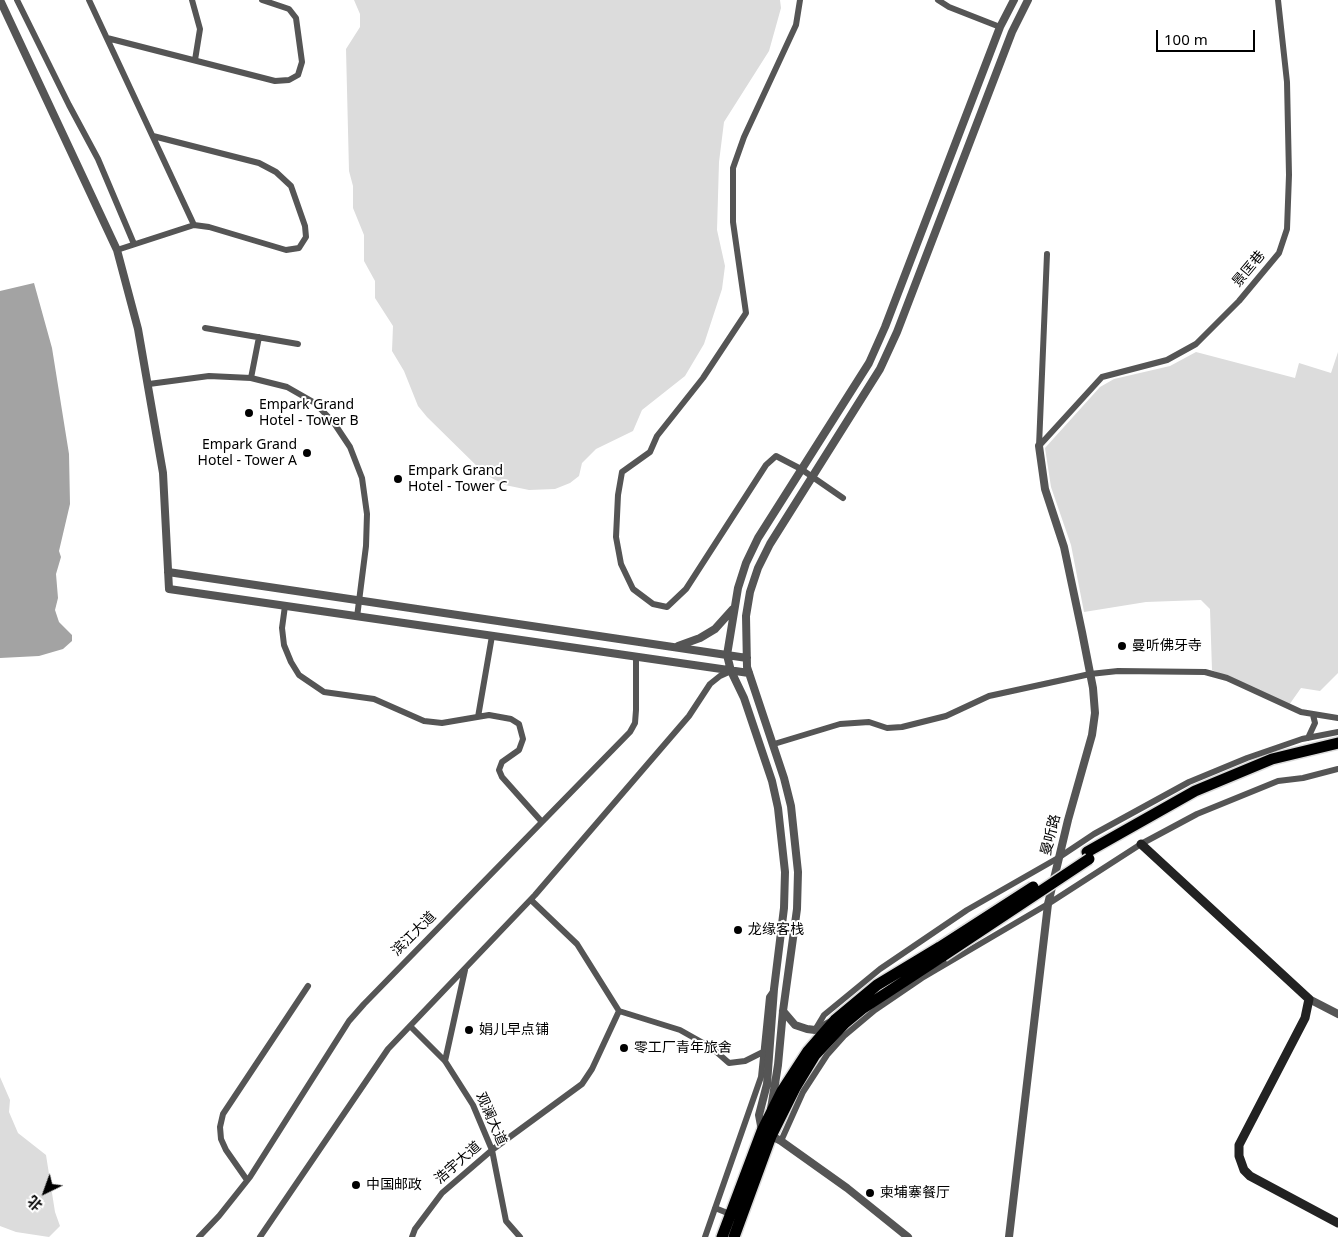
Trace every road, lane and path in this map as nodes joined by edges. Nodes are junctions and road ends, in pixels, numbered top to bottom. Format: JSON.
{"nodes":[{"id":1,"x":0,"y":0,"type":"edge"},
{"id":2,"x":18,"y":0,"type":"edge"},
{"id":3,"x":89,"y":0,"type":"edge"},
{"id":4,"x":192,"y":0,"type":"edge"},
{"id":5,"x":262,"y":0,"type":"edge"},
{"id":6,"x":800,"y":0,"type":"edge"},
{"id":7,"x":938,"y":0,"type":"edge"},
{"id":8,"x":1014,"y":0,"type":"edge"},
{"id":9,"x":1028,"y":0,"type":"edge"},
{"id":10,"x":1278,"y":0,"type":"edge"},
{"id":11,"x":1000,"y":27,"type":"junction"},
{"id":12,"x":107,"y":38,"type":"junction"},
{"id":13,"x":195,"y":60,"type":"junction"},
{"id":14,"x":153,"y":136,"type":"junction"},
{"id":15,"x":194,"y":225,"type":"junction"},
{"id":16,"x":134,"y":244,"type":"junction"},
{"id":17,"x":117,"y":250,"type":"junction"},
{"id":18,"x":1047,"y":254,"type":"dead end"},
{"id":19,"x":205,"y":328,"type":"dead end"},
{"id":20,"x":259,"y":337,"type":"junction"},
{"id":21,"x":298,"y":344,"type":"dead end"},
{"id":22,"x":252,"y":378,"type":"junction"},
{"id":23,"x":149,"y":384,"type":"junction"},
{"id":24,"x":1039,"y":446,"type":"junction"},
{"id":25,"x":801,"y":469,"type":"junction"},
{"id":26,"x":812,"y":476,"type":"junction"},
{"id":27,"x":843,"y":498,"type":"dead end"},
{"id":28,"x":168,"y":572,"type":"junction"},
{"id":29,"x":359,"y":602,"type":"junction"},
{"id":30,"x":285,"y":606,"type":"junction"},
{"id":31,"x":734,"y":607,"type":"junction"},
{"id":32,"x":357,"y":617,"type":"junction"},
{"id":33,"x":492,"y":636,"type":"junction"},
{"id":34,"x":672,"y":648,"type":"junction"},
{"id":35,"x":727,"y":655,"type":"junction"},
{"id":36,"x":636,"y":658,"type":"junction"},
{"id":37,"x":746,"y":658,"type":"junction"},
{"id":38,"x":731,"y":670,"type":"junction"},
{"id":39,"x":749,"y":673,"type":"junction"},
{"id":40,"x":1090,"y":674,"type":"junction"},
{"id":41,"x":1313,"y":715,"type":"junction"},
{"id":42,"x":478,"y":717,"type":"junction"},
{"id":43,"x":1338,"y":718,"type":"edge"},
{"id":44,"x":1338,"y":732,"type":"edge"},
{"id":45,"x":1308,"y":738,"type":"junction"},
{"id":46,"x":1338,"y":742,"type":"edge"},
{"id":47,"x":774,"y":744,"type":"junction"},
{"id":48,"x":1338,"y":750,"type":"edge"},
{"id":49,"x":1338,"y":769,"type":"edge"},
{"id":50,"x":542,"y":822,"type":"junction"},
{"id":51,"x":1141,"y":844,"type":"junction"},
{"id":52,"x":1088,"y":855,"type":"junction"},
{"id":53,"x":1058,"y":858,"type":"junction"},
{"id":54,"x":531,"y":900,"type":"junction"},
{"id":55,"x":1048,"y":904,"type":"junction"},
{"id":56,"x":779,"y":946,"type":"junction"},
{"id":57,"x":792,"y":948,"type":"junction"},
{"id":58,"x":942,"y":952,"type":"junction"},
{"id":59,"x":465,"y":968,"type":"junction"},
{"id":60,"x":308,"y":986,"type":"dead end"},
{"id":61,"x":774,"y":989,"type":"junction"},
{"id":62,"x":1309,"y":999,"type":"junction"},
{"id":63,"x":619,"y":1010,"type":"junction"},
{"id":64,"x":783,"y":1011,"type":"junction"},
{"id":65,"x":1338,"y":1014,"type":"edge"},
{"id":66,"x":835,"y":1020,"type":"junction"},
{"id":67,"x":410,"y":1026,"type":"junction"},
{"id":68,"x":815,"y":1030,"type":"junction"},
{"id":69,"x":763,"y":1052,"type":"junction"},
{"id":70,"x":445,"y":1061,"type":"junction"},
{"id":71,"x":771,"y":1113,"type":"junction"},
{"id":72,"x":771,"y":1136,"type":"junction"},
{"id":73,"x":492,"y":1150,"type":"junction"},
{"id":74,"x":248,"y":1180,"type":"junction"},
{"id":75,"x":715,"y":1208,"type":"junction"},
{"id":76,"x":730,"y":1214,"type":"junction"},
{"id":77,"x":1338,"y":1223,"type":"edge"},
{"id":78,"x":200,"y":1236,"type":"edge"},
{"id":79,"x":260,"y":1237,"type":"edge"},
{"id":80,"x":412,"y":1237,"type":"edge"},
{"id":81,"x":520,"y":1237,"type":"edge"},
{"id":82,"x":705,"y":1237,"type":"edge"},
{"id":83,"x":722,"y":1237,"type":"edge"},
{"id":84,"x":734,"y":1237,"type":"edge"},
{"id":85,"x":908,"y":1237,"type":"edge"},
{"id":86,"x":1009,"y":1237,"type":"edge"}],
"edges":[{"from":1,"to":17,"type":"street"},
{"from":2,"to":16,"type":"street"},
{"from":3,"to":12,"type":"street"},
{"from":4,"to":13,"type":"street"},
{"from":5,"to":13,"type":"street"},
{"from":6,"to":25,"type":"street"},
{"from":7,"to":11,"type":"street"},
{"from":8,"to":11,"type":"street"},
{"from":9,"to":26,"type":"street"},
{"from":10,"to":24,"type":"street","name":"景匡巷"},
{"from":11,"to":25,"type":"street"},
{"from":12,"to":13,"type":"street"},
{"from":12,"to":14,"type":"street"},
{"from":14,"to":15,"type":"street"},
{"from":14,"to":15,"type":"street"},
{"from":15,"to":16,"type":"street"},
{"from":16,"to":17,"type":"street"},
{"from":17,"to":23,"type":"street"},
{"from":18,"to":24,"type":"street"},
{"from":19,"to":20,"type":"street"},
{"from":20,"to":21,"type":"street"},
{"from":20,"to":22,"type":"street"},
{"from":22,"to":23,"type":"street"},
{"from":22,"to":29,"type":"street"},
{"from":23,"to":28,"type":"street"},
{"from":24,"to":40,"type":"street","name":"曼听路"},
{"from":25,"to":26,"type":"street"},
{"from":25,"to":31,"type":"street"},
{"from":26,"to":27,"type":"street"},
{"from":26,"to":37,"type":"street"},
{"from":28,"to":29,"type":"street"},
{"from":28,"to":30,"type":"street"},
{"from":29,"to":32,"type":"street"},
{"from":29,"to":34,"type":"street"},
{"from":30,"to":32,"type":"street"},
{"from":30,"to":42,"type":"street"},
{"from":31,"to":34,"type":"street"},
{"from":31,"to":35,"type":"street"},
{"from":32,"to":33,"type":"street"},
{"from":33,"to":36,"type":"street"},
{"from":33,"to":42,"type":"street"},
{"from":34,"to":35,"type":"street"},
{"from":35,"to":37,"type":"street"},
{"from":35,"to":38,"type":"street"},
{"from":36,"to":38,"type":"street"},
{"from":36,"to":50,"type":"street","name":"滨江大道"},
{"from":37,"to":39,"type":"street"},
{"from":38,"to":39,"type":"street"},
{"from":38,"to":54,"type":"street"},
{"from":38,"to":56,"type":"street"},
{"from":39,"to":47,"type":"street"},
{"from":40,"to":41,"type":"street"},
{"from":40,"to":47,"type":"street"},
{"from":40,"to":53,"type":"street","name":"曼听路"},
{"from":41,"to":43,"type":"street"},
{"from":41,"to":45,"type":"street"},
{"from":42,"to":50,"type":"street"},
{"from":44,"to":45,"type":"street"},
{"from":45,"to":53,"type":"street"},
{"from":46,"to":52,"type":"highway"},
{"from":47,"to":57,"type":"street"},
{"from":48,"to":52,"type":"highway"},
{"from":49,"to":51,"type":"street"},
{"from":50,"to":74,"type":"street","name":"滨江大道"},
{"from":51,"to":55,"type":"street"},
{"from":51,"to":62,"type":"main road"},
{"from":52,"to":58,"type":"highway","bridge":true},
{"from":53,"to":55,"type":"street","name":"曼听路"},
{"from":53,"to":68,"type":"street"},
{"from":54,"to":59,"type":"street"},
{"from":54,"to":63,"type":"street"},
{"from":55,"to":72,"type":"street"},
{"from":55,"to":86,"type":"street","name":"曼听路"},
{"from":56,"to":57,"type":"street"},
{"from":56,"to":61,"type":"street"},
{"from":57,"to":64,"type":"street"},
{"from":58,"to":66,"type":"highway"},
{"from":58,"to":72,"type":"highway"},
{"from":59,"to":67,"type":"street"},
{"from":59,"to":70,"type":"street"},
{"from":60,"to":74,"type":"street"},
{"from":61,"to":69,"type":"street"},
{"from":61,"to":72,"type":"street"},
{"from":62,"to":65,"type":"street"},
{"from":62,"to":77,"type":"main road"},
{"from":63,"to":69,"type":"street"},
{"from":63,"to":73,"type":"street","name":"浩宇大道"},
{"from":64,"to":68,"type":"street"},
{"from":64,"to":71,"type":"street"},
{"from":66,"to":68,"type":"street"},
{"from":66,"to":71,"type":"highway"},
{"from":67,"to":70,"type":"street","name":"观澜大道"},
{"from":67,"to":79,"type":"street"},
{"from":69,"to":75,"type":"street"},
{"from":70,"to":73,"type":"street","name":"观澜大道"},
{"from":71,"to":72,"type":"highway"},
{"from":72,"to":76,"type":"highway"},
{"from":72,"to":84,"type":"highway"},
{"from":72,"to":85,"type":"street"},
{"from":73,"to":80,"type":"street","name":"浩宇大道"},
{"from":73,"to":81,"type":"street","name":"观澜大道"},
{"from":74,"to":78,"type":"street","name":"滨江大道"},
{"from":75,"to":76,"type":"street"},
{"from":75,"to":82,"type":"street"},
{"from":76,"to":83,"type":"highway"}]}
